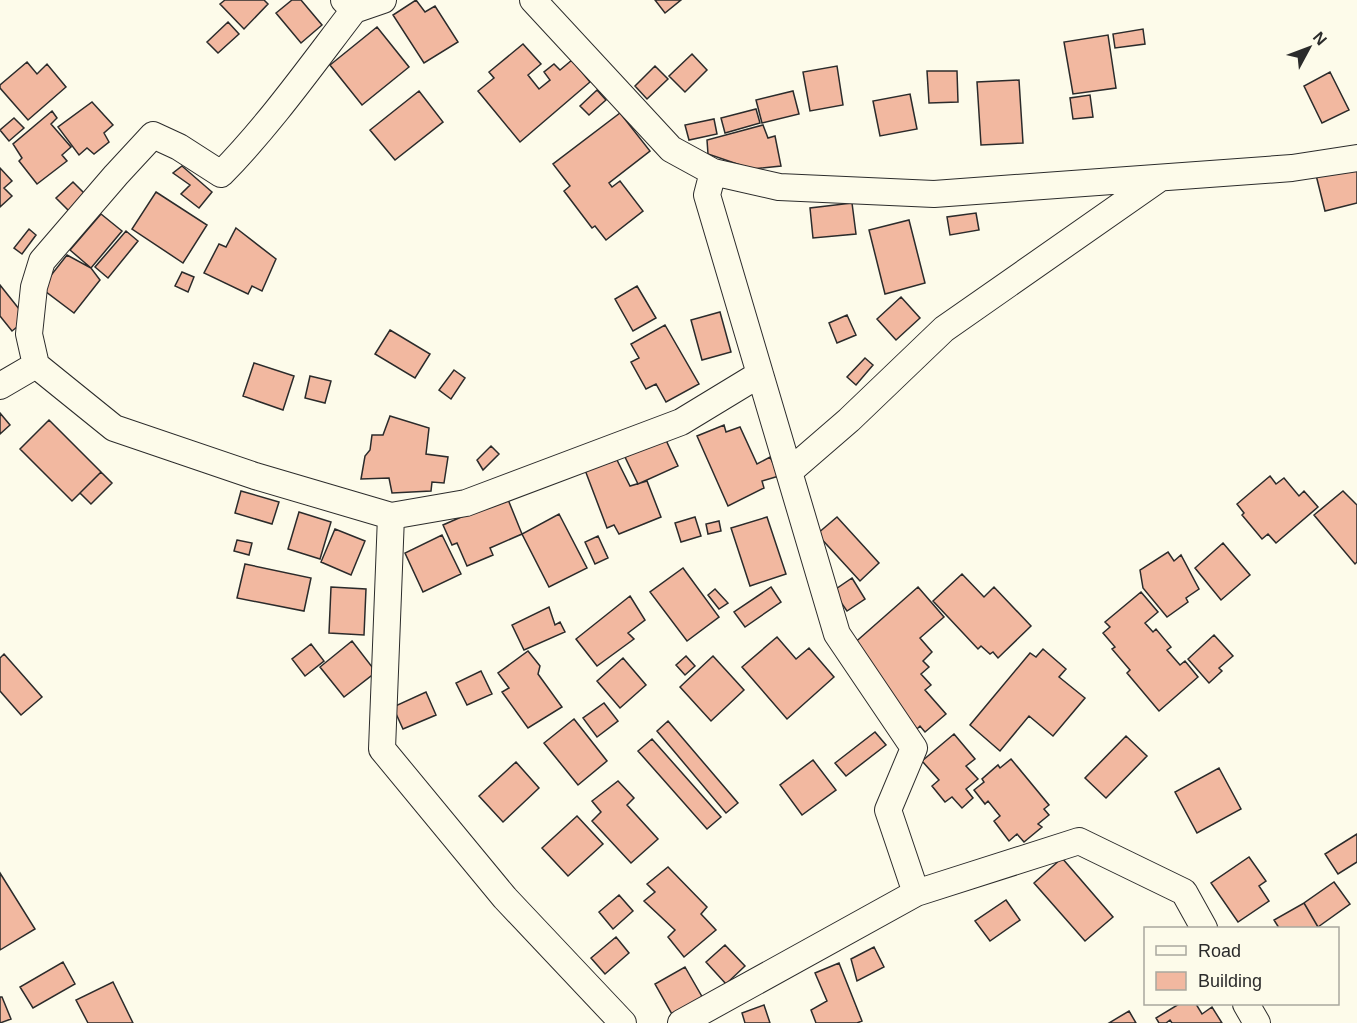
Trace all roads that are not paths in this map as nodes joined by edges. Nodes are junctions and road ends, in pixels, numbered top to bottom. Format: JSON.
{"nodes":[{"id":1,"x":383,"y":0,"type":"edge"},
{"id":2,"x":533,"y":0,"type":"edge"},
{"id":3,"x":349,"y":5,"type":"edge"},
{"id":4,"x":1357,"y":158,"type":"edge"},
{"id":5,"x":713,"y":172,"type":"junction"},
{"id":6,"x":1160,"y":178,"type":"junction"},
{"id":7,"x":36,"y":365,"type":"junction"},
{"id":8,"x":760,"y":374,"type":"junction"},
{"id":9,"x":0,"y":386,"type":"edge"},
{"id":10,"x":790,"y":471,"type":"junction"},
{"id":11,"x":391,"y":516,"type":"junction"},
{"id":12,"x":916,"y":893,"type":"junction"},
{"id":13,"x":1203,"y":927,"type":"edge"},
{"id":14,"x":1247,"y":1005,"type":"edge"},
{"id":15,"x":623,"y":1023,"type":"edge"},
{"id":16,"x":681,"y":1023,"type":"edge"},
{"id":17,"x":1257,"y":1023,"type":"edge"}],
"edges":[{"from":1,"to":3,"type":"street"},
{"from":2,"to":5,"type":"street"},
{"from":3,"to":7,"type":"street"},
{"from":4,"to":6,"type":"street"},
{"from":5,"to":6,"type":"street"},
{"from":5,"to":8,"type":"street"},
{"from":6,"to":10,"type":"street"},
{"from":7,"to":9,"type":"street"},
{"from":7,"to":11,"type":"street"},
{"from":8,"to":10,"type":"street"},
{"from":8,"to":11,"type":"street"},
{"from":10,"to":12,"type":"street"},
{"from":11,"to":15,"type":"street"},
{"from":12,"to":13,"type":"street"},
{"from":12,"to":16,"type":"street"},
{"from":14,"to":17,"type":"street"}]}
